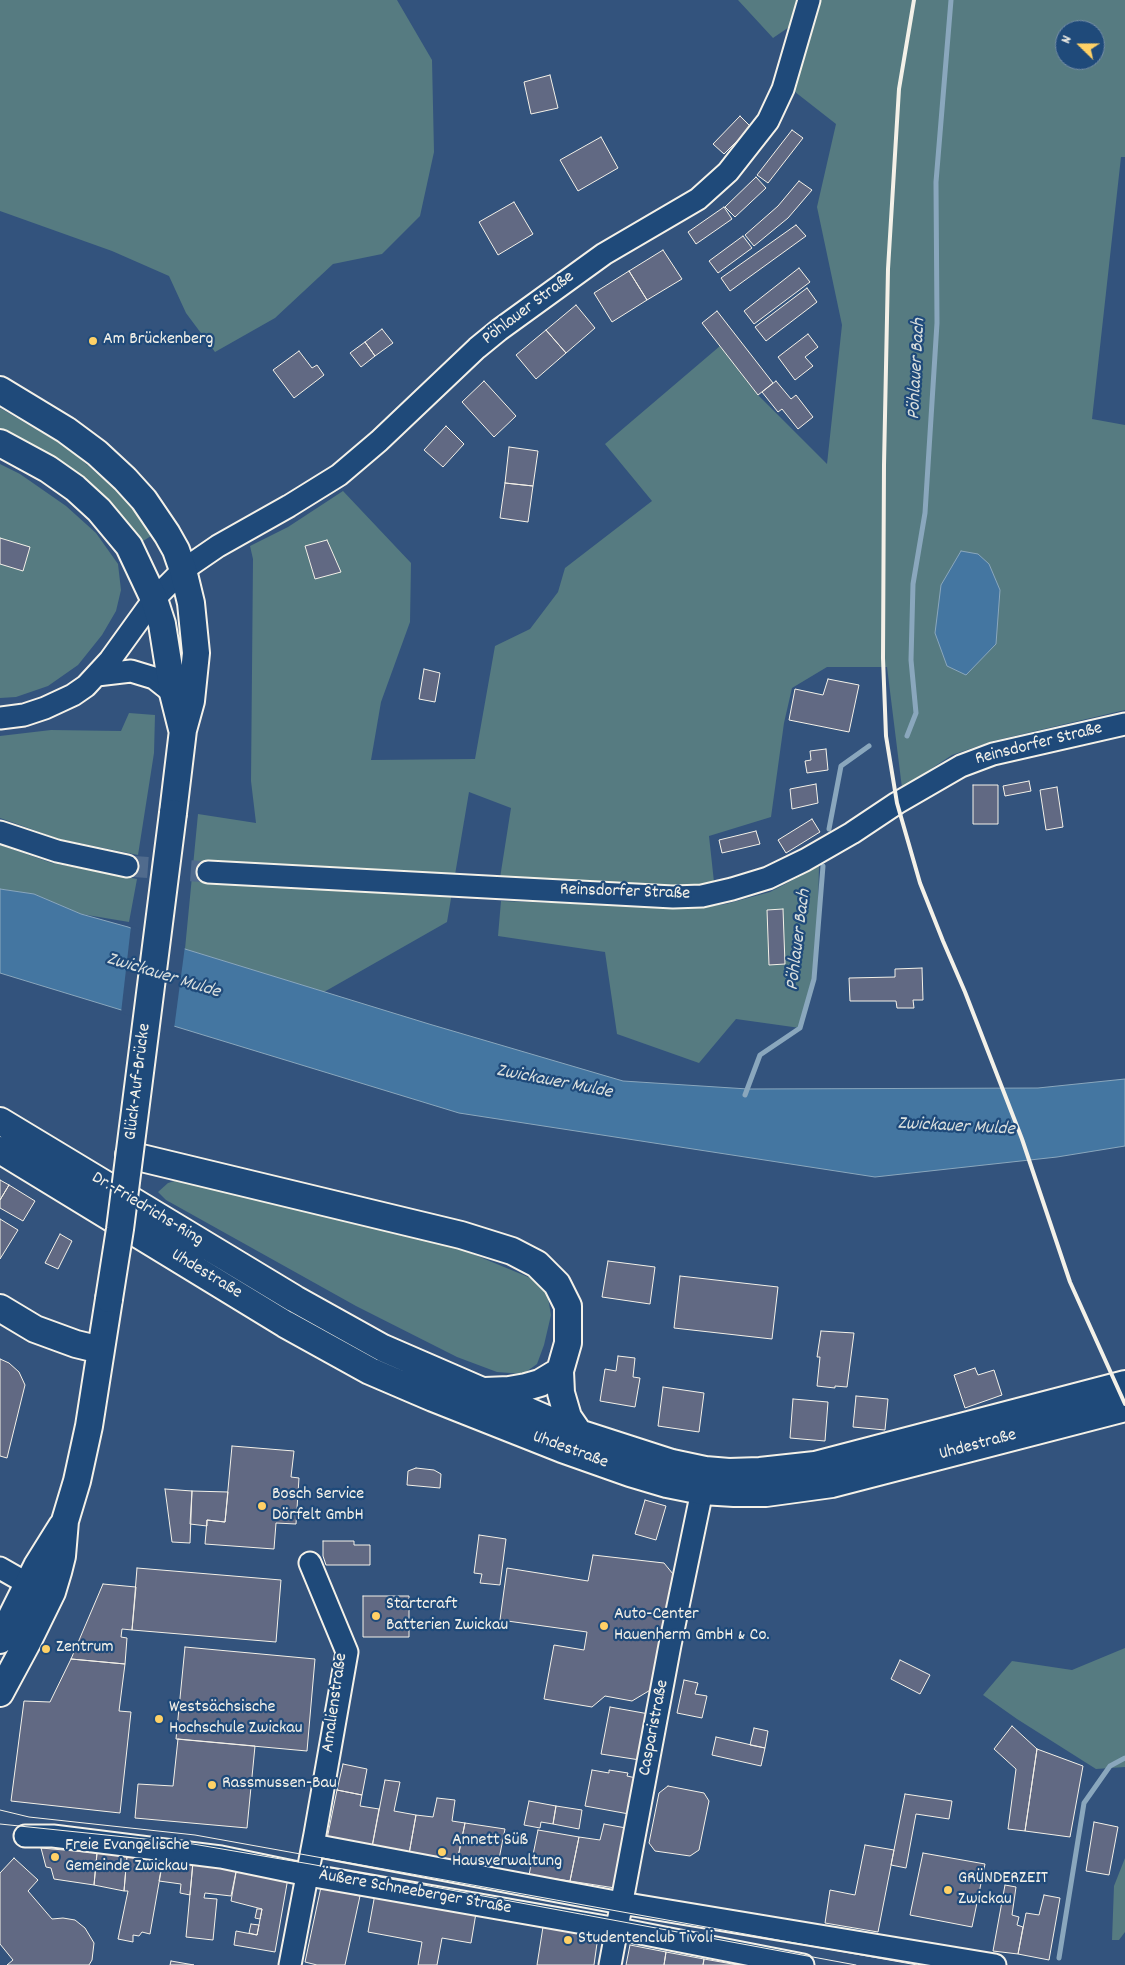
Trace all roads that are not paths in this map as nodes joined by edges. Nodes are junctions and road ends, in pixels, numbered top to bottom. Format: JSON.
{"nodes":[{"id":1,"x":809,"y":0,"type":"edge"},
{"id":2,"x":0,"y":390,"type":"edge"},
{"id":3,"x":0,"y":443,"type":"edge"},
{"id":4,"x":183,"y":570,"type":"junction"},
{"id":5,"x":154,"y":599,"type":"junction"},
{"id":6,"x":97,"y":675,"type":"junction"},
{"id":7,"x":173,"y":694,"type":"junction"},
{"id":8,"x":0,"y":718,"type":"edge"},
{"id":9,"x":1125,"y":724,"type":"edge"},
{"id":10,"x":183,"y":730,"type":"junction"},
{"id":11,"x":0,"y":832,"type":"edge"},
{"id":12,"x":128,"y":866,"type":"tunnel mouth"},
{"id":13,"x":208,"y":872,"type":"tunnel mouth"},
{"id":14,"x":0,"y":1121,"type":"edge"},
{"id":15,"x":0,"y":1150,"type":"edge"},
{"id":16,"x":129,"y":1155,"type":"junction"},
{"id":17,"x":64,"y":1189,"type":"joint"},
{"id":18,"x":294,"y":1299,"type":"joint"},
{"id":19,"x":0,"y":1308,"type":"edge"},
{"id":20,"x":101,"y":1350,"type":"junction"},
{"id":21,"x":560,"y":1371,"type":"junction"},
{"id":22,"x":1125,"y":1384,"type":"edge"},
{"id":23,"x":479,"y":1391,"type":"junction"},
{"id":24,"x":1125,"y":1408,"type":"edge"},
{"id":25,"x":579,"y":1433,"type":"junction"},
{"id":26,"x":702,"y":1490,"type":"junction"},
{"id":27,"x":65,"y":1522,"type":"junction"},
{"id":28,"x":310,"y":1563,"type":"dead end"},
{"id":29,"x":0,"y":1568,"type":"edge"},
{"id":30,"x":28,"y":1584,"type":"junction"},
{"id":31,"x":39,"y":1619,"type":"junction"},
{"id":32,"x":0,"y":1640,"type":"edge"},
{"id":33,"x":0,"y":1693,"type":"edge"},
{"id":34,"x":25,"y":1836,"type":"dead end"},
{"id":35,"x":313,"y":1845,"type":"junction"},
{"id":36,"x":308,"y":1875,"type":"junction"},
{"id":37,"x":622,"y":1903,"type":"junction"},
{"id":38,"x":617,"y":1928,"type":"junction"},
{"id":39,"x":290,"y":1965,"type":"edge"},
{"id":40,"x":610,"y":1965,"type":"edge"},
{"id":41,"x":803,"y":1965,"type":"edge"},
{"id":42,"x":995,"y":1965,"type":"edge"}],
"edges":[{"from":1,"to":4,"type":"street","name":"Pöhlauer Straße"},
{"from":2,"to":4,"type":"main road","name":"Glück-Auf-Brücke"},
{"from":3,"to":5,"type":"main road"},
{"from":4,"to":5,"type":"street","name":"Pöhlauer Straße"},
{"from":4,"to":10,"type":"main road","name":"Glück-Auf-Brücke"},
{"from":5,"to":6,"type":"street"},
{"from":5,"to":7,"type":"main road"},
{"from":6,"to":7,"type":"street"},
{"from":6,"to":8,"type":"street"},
{"from":7,"to":10,"type":"main road"},
{"from":9,"to":13,"type":"street","name":"Reinsdorfer Straße"},
{"from":10,"to":16,"type":"main road","name":"Glück-Auf-Brücke","bridge":true},
{"from":11,"to":12,"type":"street"},
{"from":14,"to":18,"type":"main road","name":"Dr.-Friedrichs-Ring"},
{"from":15,"to":17,"type":"main road","name":"Dr.-Friedrichs-Ring"},
{"from":16,"to":20,"type":"main road","name":"Glück-Auf-Brücke","bridge":true},
{"from":16,"to":21,"type":"main road"},
{"from":17,"to":26,"type":"main road","name":"Uhdestraße"},
{"from":18,"to":23,"type":"main road","name":"Uhdestraße"},
{"from":19,"to":20,"type":"main road"},
{"from":20,"to":27,"type":"main road"},
{"from":21,"to":23,"type":"main road"},
{"from":21,"to":25,"type":"main road"},
{"from":22,"to":25,"type":"main road","name":"Uhdestraße"},
{"from":23,"to":25,"type":"main road","name":"Uhdestraße"},
{"from":24,"to":26,"type":"main road","name":"Uhdestraße"},
{"from":26,"to":37,"type":"street","name":"Casparistraße"},
{"from":27,"to":30,"type":"main road"},
{"from":27,"to":31,"type":"main road"},
{"from":28,"to":35,"type":"street","name":"Amalienstraße"},
{"from":29,"to":30,"type":"street"},
{"from":30,"to":31,"type":"street"},
{"from":30,"to":32,"type":"main road"},
{"from":31,"to":33,"type":"main road"},
{"from":34,"to":36,"type":"street","name":"Äußere Schneeberger Straße"},
{"from":35,"to":36,"type":"street","name":"Amalienstraße"},
{"from":35,"to":37,"type":"street","name":"Äußere Schneeberger Straße"},
{"from":36,"to":38,"type":"street","name":"Äußere Schneeberger Straße"},
{"from":36,"to":39,"type":"street","name":"Amalienstraße"},
{"from":37,"to":38,"type":"street","name":"Casparistraße"},
{"from":37,"to":42,"type":"street","name":"Äußere Schneeberger Straße"},
{"from":38,"to":40,"type":"street","name":"Casparistraße"},
{"from":38,"to":41,"type":"street","name":"Äußere Schneeberger Straße"}]}
